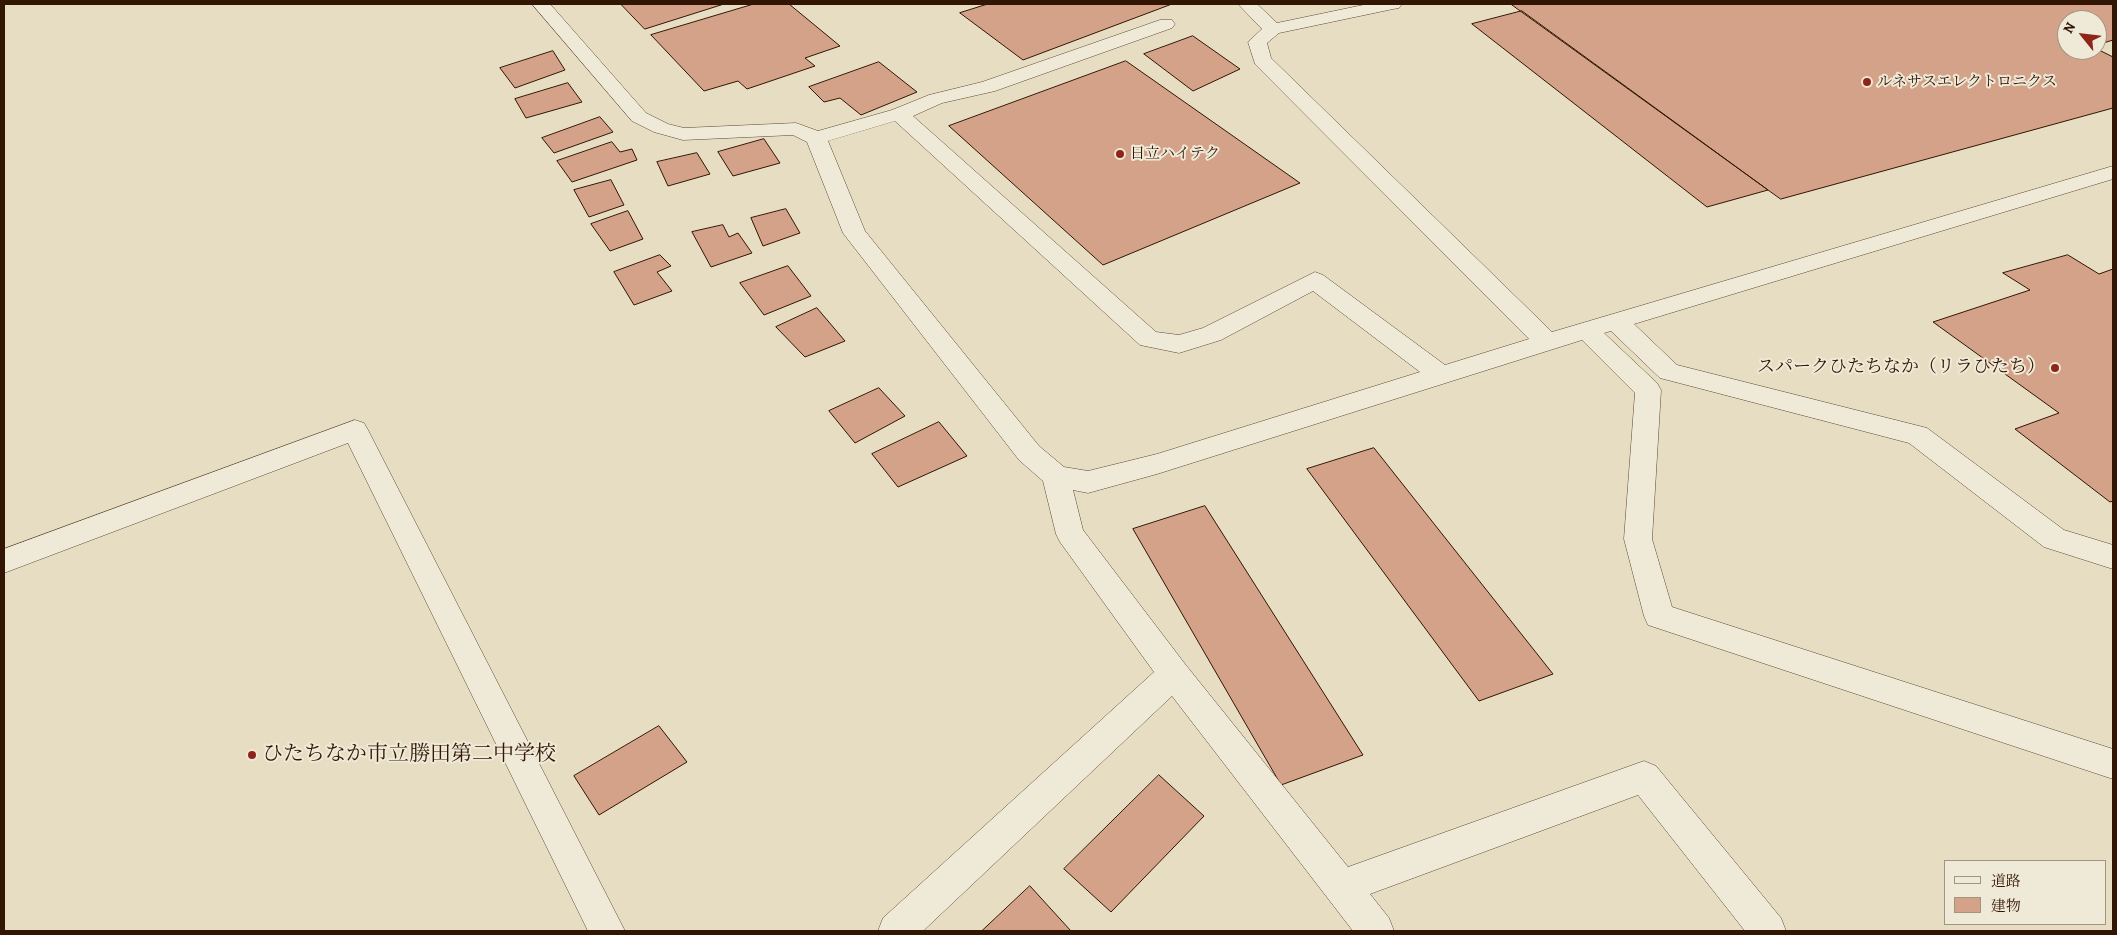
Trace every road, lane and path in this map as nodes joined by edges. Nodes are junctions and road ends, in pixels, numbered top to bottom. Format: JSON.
{"nodes":[{"id":1,"x":541,"y":4,"type":"edge"},
{"id":2,"x":1247,"y":4,"type":"edge"},
{"id":3,"x":1393,"y":4,"type":"edge"},
{"id":4,"x":1166,"y":24,"type":"dead end"},
{"id":5,"x":1273,"y":29,"type":"junction"},
{"id":6,"x":899,"y":114,"type":"junction"},
{"id":7,"x":816,"y":138,"type":"junction"},
{"id":8,"x":2113,"y":172,"type":"edge"},
{"id":9,"x":1616,"y":322,"type":"junction"},
{"id":10,"x":1586,"y":330,"type":"junction"},
{"id":11,"x":1547,"y":342,"type":"junction"},
{"id":12,"x":1441,"y":375,"type":"junction"},
{"id":13,"x":1056,"y":476,"type":"junction"},
{"id":14,"x":2113,"y":557,"type":"edge"},
{"id":15,"x":4,"y":561,"type":"edge"},
{"id":16,"x":1174,"y":674,"type":"junction"},
{"id":17,"x":2113,"y":764,"type":"edge"},
{"id":18,"x":1341,"y":887,"type":"junction"},
{"id":19,"x":607,"y":931,"type":"edge"},
{"id":20,"x":896,"y":931,"type":"edge"},
{"id":21,"x":1376,"y":931,"type":"edge"},
{"id":22,"x":1768,"y":931,"type":"edge"}],
"edges":[{"from":1,"to":7,"type":"street"},
{"from":2,"to":5,"type":"street"},
{"from":3,"to":5,"type":"street"},
{"from":4,"to":6,"type":"street"},
{"from":5,"to":11,"type":"street"},
{"from":6,"to":7,"type":"street"},
{"from":6,"to":12,"type":"street"},
{"from":7,"to":13,"type":"street"},
{"from":8,"to":9,"type":"street"},
{"from":9,"to":10,"type":"street"},
{"from":9,"to":14,"type":"street"},
{"from":10,"to":11,"type":"street"},
{"from":10,"to":17,"type":"street"},
{"from":11,"to":12,"type":"street"},
{"from":12,"to":13,"type":"street"},
{"from":13,"to":16,"type":"street"},
{"from":15,"to":19,"type":"street"},
{"from":16,"to":18,"type":"street"},
{"from":16,"to":20,"type":"street"},
{"from":18,"to":21,"type":"street"},
{"from":18,"to":22,"type":"street"}]}
